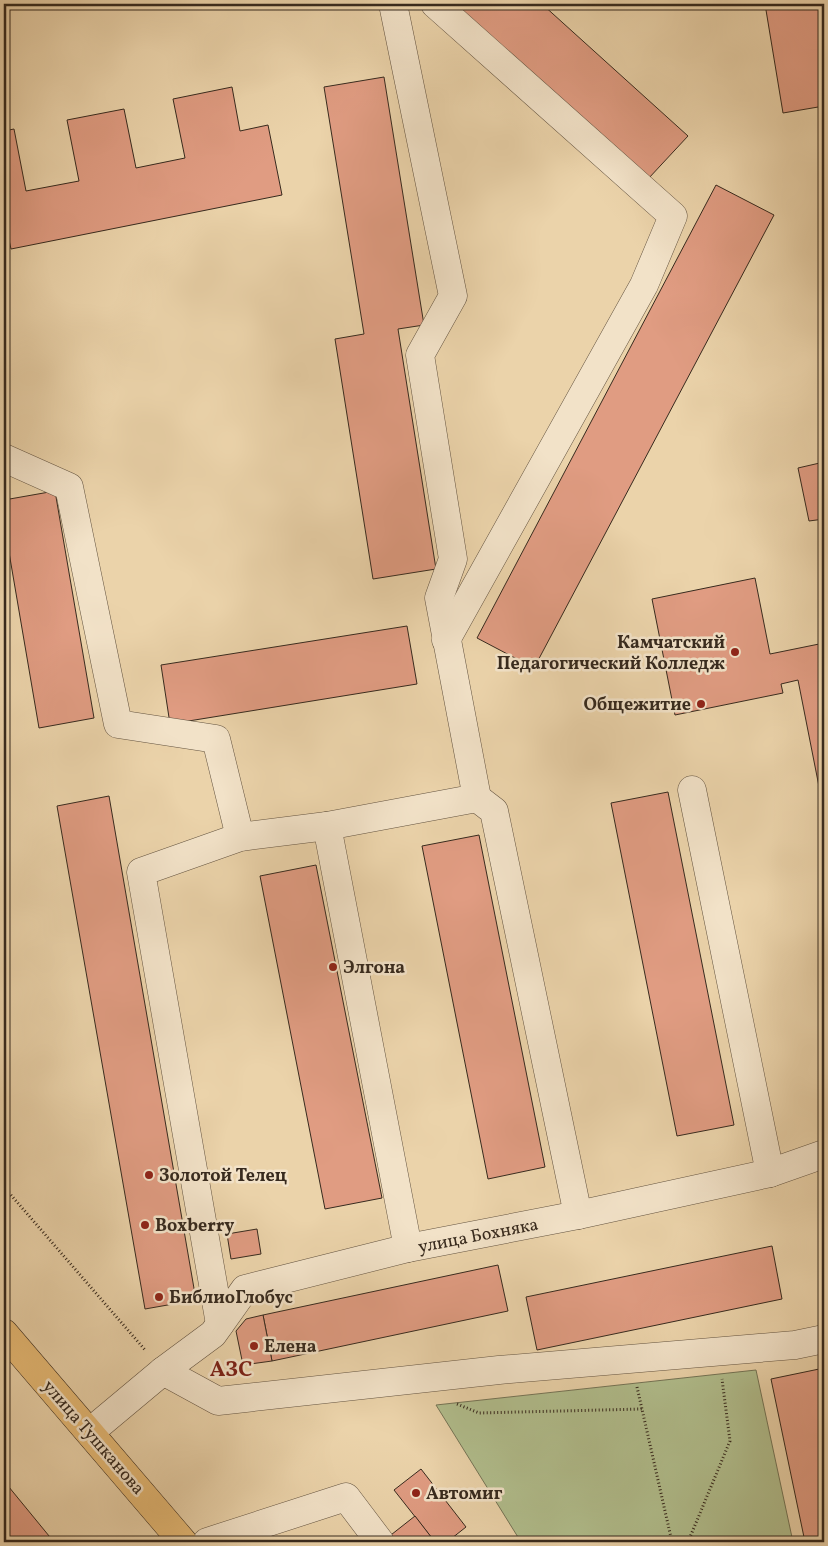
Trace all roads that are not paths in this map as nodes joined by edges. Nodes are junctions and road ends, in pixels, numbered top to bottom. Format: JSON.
{"nodes":[{"id":1,"x":392,"y":4,"type":"edge"},
{"id":2,"x":435,"y":4,"type":"edge"},
{"id":3,"x":4,"y":458,"type":"edge"},
{"id":4,"x":446,"y":640,"type":"junction"},
{"id":5,"x":692,"y":790,"type":"dead end"},
{"id":6,"x":477,"y":798,"type":"junction"},
{"id":7,"x":327,"y":826,"type":"junction"},
{"id":8,"x":240,"y":837,"type":"junction"},
{"id":9,"x":824,"y":1154,"type":"edge"},
{"id":10,"x":770,"y":1173,"type":"junction"},
{"id":11,"x":578,"y":1216,"type":"junction"},
{"id":12,"x":408,"y":1248,"type":"junction"},
{"id":13,"x":220,"y":1324,"type":"junction"},
{"id":14,"x":4,"y":1333,"type":"edge"},
{"id":15,"x":824,"y":1339,"type":"edge"},
{"id":16,"x":163,"y":1371,"type":"junction"},
{"id":17,"x":90,"y":1432,"type":"junction"},
{"id":18,"x":183,"y":1542,"type":"edge"},
{"id":19,"x":207,"y":1542,"type":"edge"},
{"id":20,"x":380,"y":1542,"type":"edge"}],
"edges":[{"from":1,"to":4,"type":"street"},
{"from":2,"to":4,"type":"street"},
{"from":3,"to":8,"type":"street"},
{"from":4,"to":6,"type":"street"},
{"from":5,"to":10,"type":"street"},
{"from":6,"to":7,"type":"street"},
{"from":6,"to":11,"type":"street"},
{"from":7,"to":8,"type":"street"},
{"from":7,"to":12,"type":"street"},
{"from":8,"to":13,"type":"street"},
{"from":9,"to":10,"type":"street","name":"улица Бохняка"},
{"from":10,"to":11,"type":"street","name":"улица Бохняка"},
{"from":11,"to":12,"type":"street","name":"улица Бохняка"},
{"from":12,"to":13,"type":"street","name":"улица Бохняка"},
{"from":13,"to":16,"type":"street","name":"улица Бохняка"},
{"from":14,"to":17,"type":"main road","name":"улица Тушканова"},
{"from":15,"to":16,"type":"street"},
{"from":16,"to":17,"type":"street","name":"улица Бохняка"},
{"from":17,"to":18,"type":"main road","name":"улица Тушканова"},
{"from":19,"to":20,"type":"street"}]}
